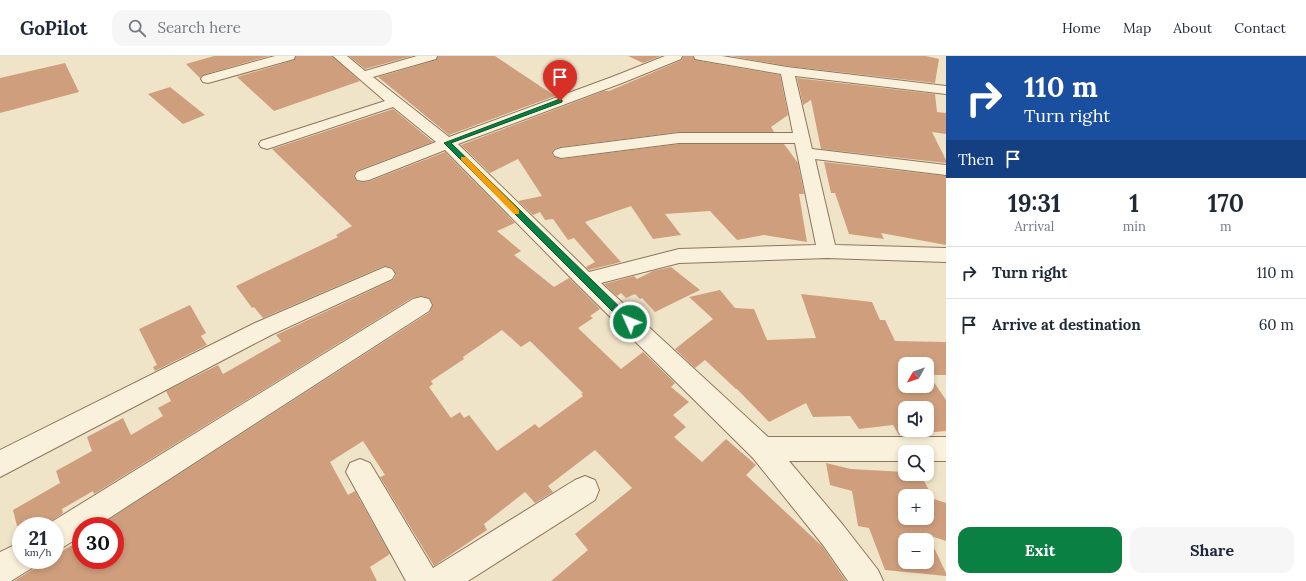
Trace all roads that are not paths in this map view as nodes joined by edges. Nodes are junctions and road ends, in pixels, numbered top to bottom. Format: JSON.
{"nodes":[{"id":1,"x":290,"y":56,"type":"edge"},
{"id":2,"x":339,"y":56,"type":"edge"},
{"id":3,"x":432,"y":56,"type":"edge"},
{"id":4,"x":676,"y":56,"type":"edge"},
{"id":5,"x":700,"y":56,"type":"edge"},
{"id":6,"x":787,"y":71,"type":"junction"},
{"id":7,"x":363,"y":76,"type":"junction"},
{"id":8,"x":208,"y":79,"type":"dead end"},
{"id":9,"x":946,"y":90,"type":"edge"},
{"id":10,"x":395,"y":102,"type":"junction"},
{"id":11,"x":447,"y":143,"type":"junction"},
{"id":12,"x":267,"y":144,"type":"dead end"},
{"id":13,"x":805,"y":145,"type":"junction"},
{"id":14,"x":561,"y":154,"type":"dead end"},
{"id":15,"x":946,"y":170,"type":"edge"},
{"id":16,"x":363,"y":176,"type":"dead end"},
{"id":17,"x":827,"y":251,"type":"junction"},
{"id":18,"x":946,"y":255,"type":"edge"},
{"id":19,"x":384,"y":274,"type":"dead end"},
{"id":20,"x":586,"y":280,"type":"junction"},
{"id":21,"x":421,"y":305,"type":"dead end"},
{"id":22,"x":762,"y":449,"type":"junction"},
{"id":23,"x":946,"y":450,"type":"edge"},
{"id":24,"x":0,"y":464,"type":"edge"},
{"id":25,"x":360,"y":472,"type":"dead end"},
{"id":26,"x":585,"y":490,"type":"dead end"},
{"id":27,"x":64,"y":530,"type":"edge"},
{"id":28,"x":12,"y":563,"type":"edge"},
{"id":29,"x":0,"y":570,"type":"edge"},
{"id":30,"x":423,"y":581,"type":"edge"},
{"id":31,"x":440,"y":581,"type":"edge"},
{"id":32,"x":867,"y":581,"type":"edge"}],
"edges":[{"from":1,"to":8,"type":"street"},
{"from":2,"to":7,"type":"street"},
{"from":3,"to":7,"type":"street"},
{"from":4,"to":11,"type":"street"},
{"from":5,"to":6,"type":"street"},
{"from":6,"to":9,"type":"street"},
{"from":6,"to":13,"type":"street"},
{"from":7,"to":10,"type":"street"},
{"from":10,"to":11,"type":"street"},
{"from":10,"to":12,"type":"street"},
{"from":11,"to":16,"type":"street"},
{"from":11,"to":20,"type":"street"},
{"from":13,"to":14,"type":"street"},
{"from":13,"to":15,"type":"street"},
{"from":13,"to":17,"type":"street"},
{"from":17,"to":18,"type":"street"},
{"from":17,"to":20,"type":"street"},
{"from":19,"to":24,"type":"street"},
{"from":20,"to":22,"type":"street"},
{"from":21,"to":27,"type":"street"},
{"from":22,"to":23,"type":"street"},
{"from":22,"to":32,"type":"street"},
{"from":25,"to":30,"type":"street"},
{"from":26,"to":31,"type":"street"},
{"from":28,"to":29,"type":"street"}]}
